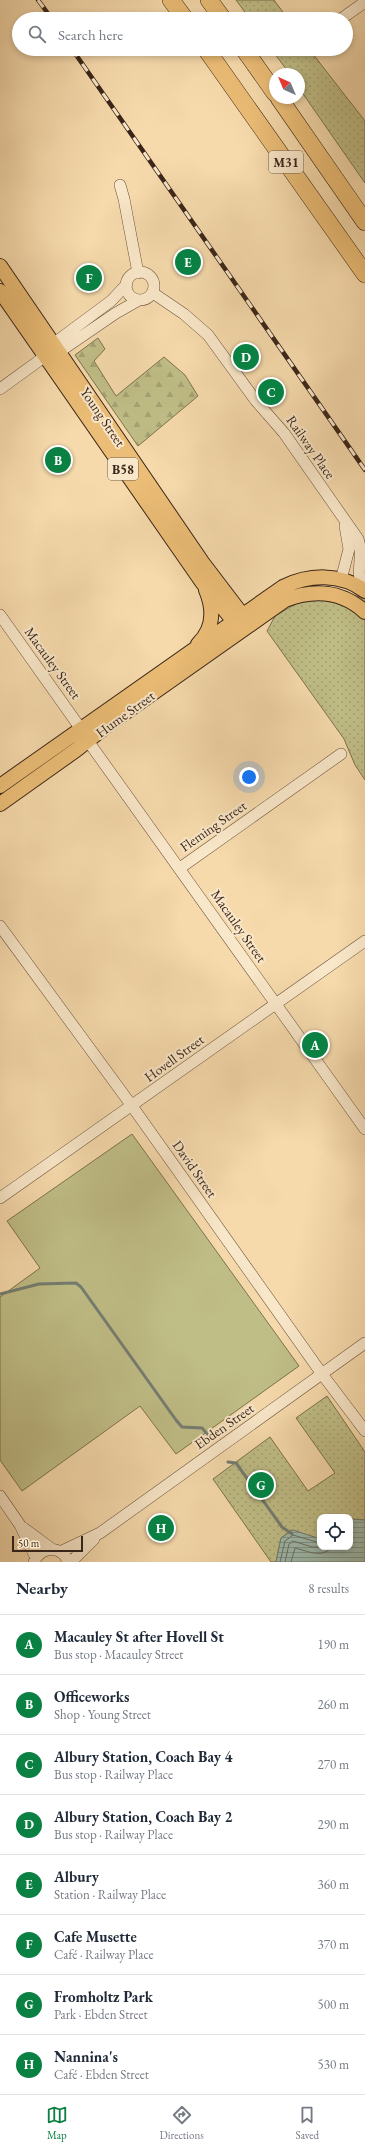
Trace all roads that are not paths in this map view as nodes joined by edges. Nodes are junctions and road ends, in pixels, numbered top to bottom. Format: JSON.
{"nodes":[{"id":1,"x":171,"y":0,"type":"edge"},
{"id":2,"x":209,"y":0,"type":"edge"},
{"id":3,"x":365,"y":2,"type":"edge"},
{"id":4,"x":180,"y":12,"type":"edge"},
{"id":5,"x":218,"y":12,"type":"edge"},
{"id":6,"x":351,"y":12,"type":"edge"},
{"id":7,"x":211,"y":56,"type":"edge"},
{"id":8,"x":249,"y":56,"type":"edge"},
{"id":9,"x":269,"y":84,"type":"edge"},
{"id":10,"x":283,"y":104,"type":"edge"},
{"id":11,"x":120,"y":185,"type":"dead end"},
{"id":12,"x":365,"y":222,"type":"edge"},
{"id":13,"x":0,"y":266,"type":"edge"},
{"id":14,"x":138,"y":272,"type":"junction"},
{"id":15,"x":365,"y":274,"type":"edge"},
{"id":16,"x":127,"y":284,"type":"junction"},
{"id":17,"x":0,"y":291,"type":"edge"},
{"id":18,"x":153,"y":293,"type":"junction"},
{"id":19,"x":139,"y":300,"type":"junction"},
{"id":20,"x":56,"y":348,"type":"junction"},
{"id":21,"x":44,"y":357,"type":"junction"},
{"id":22,"x":0,"y":389,"type":"edge"},
{"id":23,"x":343,"y":520,"type":"junction"},
{"id":24,"x":341,"y":580,"type":"junction"},
{"id":25,"x":202,"y":582,"type":"junction"},
{"id":26,"x":365,"y":591,"type":"edge"},
{"id":27,"x":365,"y":602,"type":"edge"},
{"id":28,"x":365,"y":612,"type":"edge"},
{"id":29,"x":0,"y":615,"type":"edge"},
{"id":30,"x":243,"y":623,"type":"junction"},
{"id":31,"x":185,"y":657,"type":"junction"},
{"id":32,"x":85,"y":735,"type":"junction"},
{"id":33,"x":342,"y":754,"type":"dead end"},
{"id":34,"x":0,"y":786,"type":"edge"},
{"id":35,"x":0,"y":804,"type":"edge"},
{"id":36,"x":180,"y":868,"type":"junction"},
{"id":37,"x":0,"y":926,"type":"edge"},
{"id":38,"x":365,"y":941,"type":"edge"},
{"id":39,"x":275,"y":1003,"type":"junction"},
{"id":40,"x":132,"y":1106,"type":"junction"},
{"id":41,"x":365,"y":1129,"type":"edge"},
{"id":42,"x":0,"y":1198,"type":"edge"},
{"id":43,"x":365,"y":1343,"type":"edge"},
{"id":44,"x":322,"y":1374,"type":"junction"},
{"id":45,"x":365,"y":1431,"type":"edge"},
{"id":46,"x":0,"y":1496,"type":"edge"},
{"id":47,"x":20,"y":1525,"type":"junction"},
{"id":48,"x":100,"y":1533,"type":"junction"},
{"id":49,"x":56,"y":1550,"type":"junction"},
{"id":50,"x":35,"y":1560,"type":"edge"},
{"id":51,"x":70,"y":1562,"type":"edge"}],
"edges":[{"from":1,"to":4,"type":"highway"},
{"from":2,"to":5,"type":"highway"},
{"from":3,"to":6,"type":"street"},
{"from":7,"to":15,"type":"highway","number":"M31"},
{"from":8,"to":9,"type":"highway"},
{"from":10,"to":12,"type":"highway","number":"M31"},
{"from":11,"to":14,"type":"street"},
{"from":13,"to":20,"type":"main road","name":"Young Street","number":"B58"},
{"from":14,"to":16,"type":"street"},
{"from":14,"to":18,"type":"street"},
{"from":16,"to":19,"type":"street"},
{"from":16,"to":20,"type":"street"},
{"from":17,"to":21,"type":"main road","name":"Young Street","number":"B58"},
{"from":18,"to":19,"type":"street"},
{"from":18,"to":23,"type":"street","name":"Railway Place"},
{"from":19,"to":20,"type":"street"},
{"from":20,"to":21,"type":"main road"},
{"from":20,"to":30,"type":"main road","name":"Young Street","number":"B58"},
{"from":21,"to":22,"type":"street"},
{"from":21,"to":25,"type":"main road","name":"Young Street","number":"B58"},
{"from":23,"to":24,"type":"street","name":"Railway Place"},
{"from":23,"to":26,"type":"street","name":"Railway Place"},
{"from":24,"to":26,"type":"main road"},
{"from":24,"to":27,"type":"main road"},
{"from":24,"to":30,"type":"main road"},
{"from":25,"to":30,"type":"main road","name":"Young Street","number":"B58"},
{"from":25,"to":31,"type":"main road","number":"B58"},
{"from":28,"to":30,"type":"main road"},
{"from":29,"to":32,"type":"street","name":"Macauley Street"},
{"from":30,"to":31,"type":"main road","name":"Hume Street","number":"B58"},
{"from":30,"to":32,"type":"main road","name":"Hume Street","number":"B58"},
{"from":31,"to":32,"type":"main road","name":"Hume Street","number":"B58"},
{"from":32,"to":34,"type":"main road","name":"Hume Street","number":"B58"},
{"from":32,"to":35,"type":"main road","name":"Hume Street","number":"B58"},
{"from":32,"to":36,"type":"street","name":"Macauley Street"},
{"from":33,"to":36,"type":"street","name":"Fleming Street"},
{"from":36,"to":39,"type":"street","name":"Macauley Street"},
{"from":37,"to":40,"type":"street","name":"David Street"},
{"from":38,"to":39,"type":"street","name":"Hovell Street"},
{"from":39,"to":40,"type":"street","name":"Hovell Street"},
{"from":39,"to":41,"type":"street","name":"Macauley Street"},
{"from":40,"to":42,"type":"street","name":"Hovell Street"},
{"from":40,"to":44,"type":"street","name":"David Street"},
{"from":43,"to":44,"type":"street","name":"Ebden Street"},
{"from":44,"to":45,"type":"street","name":"David Street"},
{"from":44,"to":48,"type":"street","name":"Ebden Street"},
{"from":46,"to":47,"type":"street"},
{"from":47,"to":49,"type":"street"},
{"from":47,"to":50,"type":"street"},
{"from":48,"to":49,"type":"street","name":"Ebden Street"},
{"from":48,"to":51,"type":"street","name":"Ebden Street"},
{"from":49,"to":50,"type":"street","name":"Ebden Street"},
{"from":49,"to":51,"type":"street"}]}
